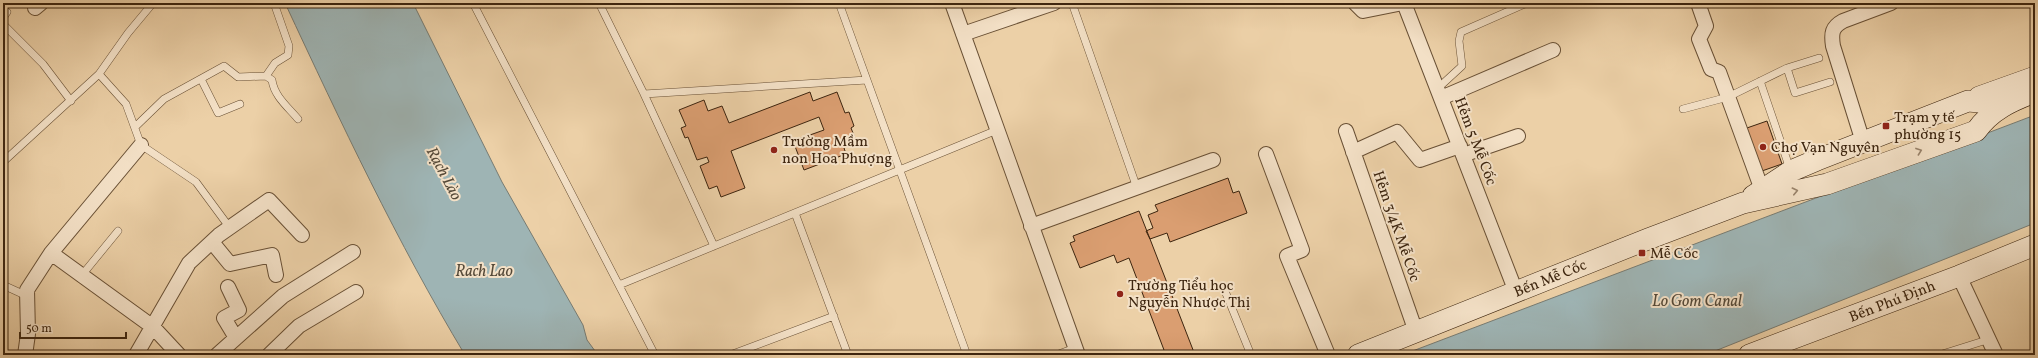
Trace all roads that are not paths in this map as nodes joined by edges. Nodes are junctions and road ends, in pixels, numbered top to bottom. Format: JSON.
{"nodes":[{"id":1,"x":153,"y":3,"type":"edge"},
{"id":2,"x":274,"y":3,"type":"edge"},
{"id":3,"x":473,"y":3,"type":"edge"},
{"id":4,"x":599,"y":3,"type":"edge"},
{"id":5,"x":839,"y":3,"type":"edge"},
{"id":6,"x":952,"y":3,"type":"edge"},
{"id":7,"x":1054,"y":3,"type":"edge"},
{"id":8,"x":1072,"y":3,"type":"edge"},
{"id":9,"x":1355,"y":3,"type":"edge"},
{"id":10,"x":1403,"y":3,"type":"edge"},
{"id":11,"x":1527,"y":3,"type":"edge"},
{"id":12,"x":1698,"y":3,"type":"edge"},
{"id":13,"x":1891,"y":3,"type":"edge"},
{"id":14,"x":3,"y":9,"type":"edge"},
{"id":15,"x":3,"y":18,"type":"edge"},
{"id":16,"x":3,"y":24,"type":"edge"},
{"id":17,"x":962,"y":34,"type":"junction"},
{"id":18,"x":1553,"y":50,"type":"dead end"},
{"id":19,"x":1819,"y":58,"type":"dead end"},
{"id":20,"x":1787,"y":68,"type":"junction"},
{"id":21,"x":99,"y":74,"type":"junction"},
{"id":22,"x":266,"y":76,"type":"junction"},
{"id":23,"x":2035,"y":77,"type":"edge"},
{"id":24,"x":200,"y":79,"type":"junction"},
{"id":25,"x":866,"y":80,"type":"junction"},
{"id":26,"x":1760,"y":81,"type":"junction"},
{"id":27,"x":1830,"y":82,"type":"dead end"},
{"id":28,"x":2035,"y":92,"type":"edge"},
{"id":29,"x":644,"y":94,"type":"junction"},
{"id":30,"x":1439,"y":94,"type":"junction"},
{"id":31,"x":1728,"y":97,"type":"junction"},
{"id":32,"x":2013,"y":100,"type":"junction"},
{"id":33,"x":71,"y":101,"type":"junction"},
{"id":34,"x":1968,"y":101,"type":"junction"},
{"id":35,"x":240,"y":104,"type":"dead end"},
{"id":36,"x":2035,"y":107,"type":"edge"},
{"id":37,"x":1683,"y":110,"type":"dead end"},
{"id":38,"x":298,"y":119,"type":"dead end"},
{"id":39,"x":135,"y":127,"type":"junction"},
{"id":40,"x":997,"y":130,"type":"junction"},
{"id":41,"x":1346,"y":131,"type":"dead end"},
{"id":42,"x":1976,"y":131,"type":"junction"},
{"id":43,"x":1518,"y":136,"type":"dead end"},
{"id":44,"x":1863,"y":142,"type":"junction"},
{"id":45,"x":141,"y":145,"type":"junction"},
{"id":46,"x":1461,"y":151,"type":"junction"},
{"id":47,"x":1353,"y":152,"type":"junction"},
{"id":48,"x":1266,"y":154,"type":"dead end"},
{"id":49,"x":1212,"y":160,"type":"dead end"},
{"id":50,"x":1817,"y":160,"type":"junction"},
{"id":51,"x":3,"y":162,"type":"edge"},
{"id":52,"x":899,"y":170,"type":"junction"},
{"id":53,"x":1791,"y":171,"type":"junction"},
{"id":54,"x":1827,"y":184,"type":"junction"},
{"id":55,"x":1137,"y":188,"type":"junction"},
{"id":56,"x":1762,"y":190,"type":"junction"},
{"id":57,"x":1743,"y":203,"type":"junction"},
{"id":58,"x":795,"y":213,"type":"junction"},
{"id":59,"x":1031,"y":226,"type":"junction"},
{"id":60,"x":230,"y":228,"type":"junction"},
{"id":61,"x":118,"y":231,"type":"dead end"},
{"id":62,"x":302,"y":235,"type":"dead end"},
{"id":63,"x":212,"y":242,"type":"junction"},
{"id":64,"x":2035,"y":245,"type":"edge"},
{"id":65,"x":714,"y":246,"type":"junction"},
{"id":66,"x":353,"y":252,"type":"dead end"},
{"id":67,"x":50,"y":253,"type":"junction"},
{"id":68,"x":276,"y":275,"type":"dead end"},
{"id":69,"x":82,"y":276,"type":"junction"},
{"id":70,"x":1959,"y":276,"type":"junction"},
{"id":71,"x":3,"y":285,"type":"edge"},
{"id":72,"x":619,"y":285,"type":"junction"},
{"id":73,"x":228,"y":287,"type":"dead end"},
{"id":74,"x":1225,"y":291,"type":"dead end"},
{"id":75,"x":356,"y":292,"type":"dead end"},
{"id":76,"x":1516,"y":292,"type":"junction"},
{"id":77,"x":27,"y":296,"type":"junction"},
{"id":78,"x":834,"y":316,"type":"junction"},
{"id":79,"x":153,"y":327,"type":"junction"},
{"id":80,"x":1416,"y":332,"type":"junction"},
{"id":81,"x":236,"y":338,"type":"junction"},
{"id":82,"x":1990,"y":339,"type":"junction"},
{"id":83,"x":1076,"y":351,"type":"edge"},
{"id":84,"x":25,"y":355,"type":"edge"},
{"id":85,"x":136,"y":355,"type":"edge"},
{"id":86,"x":179,"y":355,"type":"edge"},
{"id":87,"x":217,"y":355,"type":"edge"},
{"id":88,"x":269,"y":355,"type":"edge"},
{"id":89,"x":655,"y":355,"type":"edge"},
{"id":90,"x":730,"y":355,"type":"edge"},
{"id":91,"x":848,"y":355,"type":"edge"},
{"id":92,"x":967,"y":355,"type":"edge"},
{"id":93,"x":1056,"y":355,"type":"edge"},
{"id":94,"x":1251,"y":355,"type":"edge"},
{"id":95,"x":1328,"y":355,"type":"edge"},
{"id":96,"x":1358,"y":355,"type":"edge"},
{"id":97,"x":1749,"y":355,"type":"edge"},
{"id":98,"x":1939,"y":355,"type":"edge"},
{"id":99,"x":1996,"y":355,"type":"edge"}],
"edges":[{"from":1,"to":21,"type":"lane"},
{"from":2,"to":22,"type":"lane"},
{"from":3,"to":72,"type":"lane"},
{"from":4,"to":29,"type":"lane"},
{"from":5,"to":25,"type":"lane"},
{"from":6,"to":17,"type":"street"},
{"from":7,"to":17,"type":"street"},
{"from":8,"to":55,"type":"lane"},
{"from":9,"to":10,"type":"street"},
{"from":10,"to":30,"type":"street","name":"Hẻm 5 Mễ Cốc"},
{"from":11,"to":30,"type":"lane"},
{"from":12,"to":31,"type":"street"},
{"from":13,"to":44,"type":"street"},
{"from":14,"to":15,"type":"lane"},
{"from":16,"to":33,"type":"lane"},
{"from":17,"to":40,"type":"street"},
{"from":18,"to":30,"type":"street"},
{"from":19,"to":20,"type":"lane"},
{"from":20,"to":26,"type":"lane"},
{"from":20,"to":27,"type":"lane"},
{"from":21,"to":33,"type":"lane"},
{"from":21,"to":39,"type":"lane"},
{"from":22,"to":24,"type":"lane"},
{"from":22,"to":38,"type":"lane"},
{"from":23,"to":34,"type":"street","name":"Bến Mễ Cốc"},
{"from":24,"to":35,"type":"lane"},
{"from":24,"to":39,"type":"lane"},
{"from":25,"to":29,"type":"lane"},
{"from":25,"to":52,"type":"lane"},
{"from":26,"to":31,"type":"lane"},
{"from":26,"to":53,"type":"lane"},
{"from":28,"to":32,"type":"street"},
{"from":29,"to":65,"type":"lane"},
{"from":30,"to":46,"type":"street","name":"Hẻm 5 Mễ Cốc"},
{"from":31,"to":37,"type":"lane"},
{"from":31,"to":56,"type":"street"},
{"from":32,"to":34,"type":"street","name":"Bến Mễ Cốc"},
{"from":32,"to":42,"type":"street"},
{"from":33,"to":51,"type":"lane"},
{"from":34,"to":44,"type":"street","name":"Bến Mễ Cốc"},
{"from":36,"to":42,"type":"street","name":"Bến Mễ Cốc"},
{"from":39,"to":45,"type":"lane"},
{"from":40,"to":52,"type":"lane"},
{"from":40,"to":59,"type":"street"},
{"from":41,"to":47,"type":"street","name":"Hẻm 3/4K Mễ Cốc"},
{"from":54,"to":42,"type":"street","name":"Bến Mễ Cốc","one_way":true},
{"from":43,"to":46,"type":"street"},
{"from":44,"to":50,"type":"street","name":"Bến Mễ Cốc"},
{"from":45,"to":60,"type":"lane"},
{"from":45,"to":67,"type":"street"},
{"from":46,"to":47,"type":"street"},
{"from":46,"to":76,"type":"street","name":"Hẻm 5 Mễ Cốc"},
{"from":47,"to":80,"type":"street","name":"Hẻm 3/4K Mễ Cốc"},
{"from":48,"to":95,"type":"street"},
{"from":49,"to":55,"type":"street"},
{"from":50,"to":53,"type":"street","name":"Bến Mễ Cốc"},
{"from":50,"to":54,"type":"street"},
{"from":52,"to":58,"type":"lane"},
{"from":52,"to":92,"type":"lane"},
{"from":53,"to":56,"type":"street","name":"Bến Mễ Cốc"},
{"from":57,"to":54,"type":"street","name":"Bến Mễ Cốc","one_way":true},
{"from":55,"to":59,"type":"street"},
{"from":56,"to":57,"type":"street","name":"Bến Mễ Cốc"},
{"from":57,"to":76,"type":"street","name":"Bến Mễ Cốc"},
{"from":58,"to":65,"type":"lane"},
{"from":58,"to":78,"type":"lane"},
{"from":59,"to":83,"type":"street"},
{"from":60,"to":62,"type":"street"},
{"from":60,"to":63,"type":"street"},
{"from":61,"to":69,"type":"lane"},
{"from":63,"to":68,"type":"street"},
{"from":63,"to":79,"type":"street"},
{"from":64,"to":70,"type":"street","name":"Bến Phú Định"},
{"from":65,"to":72,"type":"lane"},
{"from":66,"to":81,"type":"street"},
{"from":67,"to":69,"type":"street"},
{"from":67,"to":77,"type":"street"},
{"from":69,"to":79,"type":"street"},
{"from":70,"to":82,"type":"street"},
{"from":70,"to":97,"type":"street","name":"Bến Phú Định"},
{"from":71,"to":77,"type":"lane"},
{"from":72,"to":89,"type":"lane"},
{"from":73,"to":81,"type":"street"},
{"from":74,"to":94,"type":"lane"},
{"from":75,"to":88,"type":"street"},
{"from":76,"to":80,"type":"street","name":"Bến Mễ Cốc"},
{"from":77,"to":84,"type":"street"},
{"from":78,"to":90,"type":"lane"},
{"from":78,"to":91,"type":"lane"},
{"from":79,"to":85,"type":"street"},
{"from":79,"to":86,"type":"street"},
{"from":80,"to":96,"type":"street","name":"Bến Mễ Cốc"},
{"from":81,"to":87,"type":"street"},
{"from":82,"to":98,"type":"lane"},
{"from":82,"to":99,"type":"street"},
{"from":83,"to":93,"type":"lane"}]}
